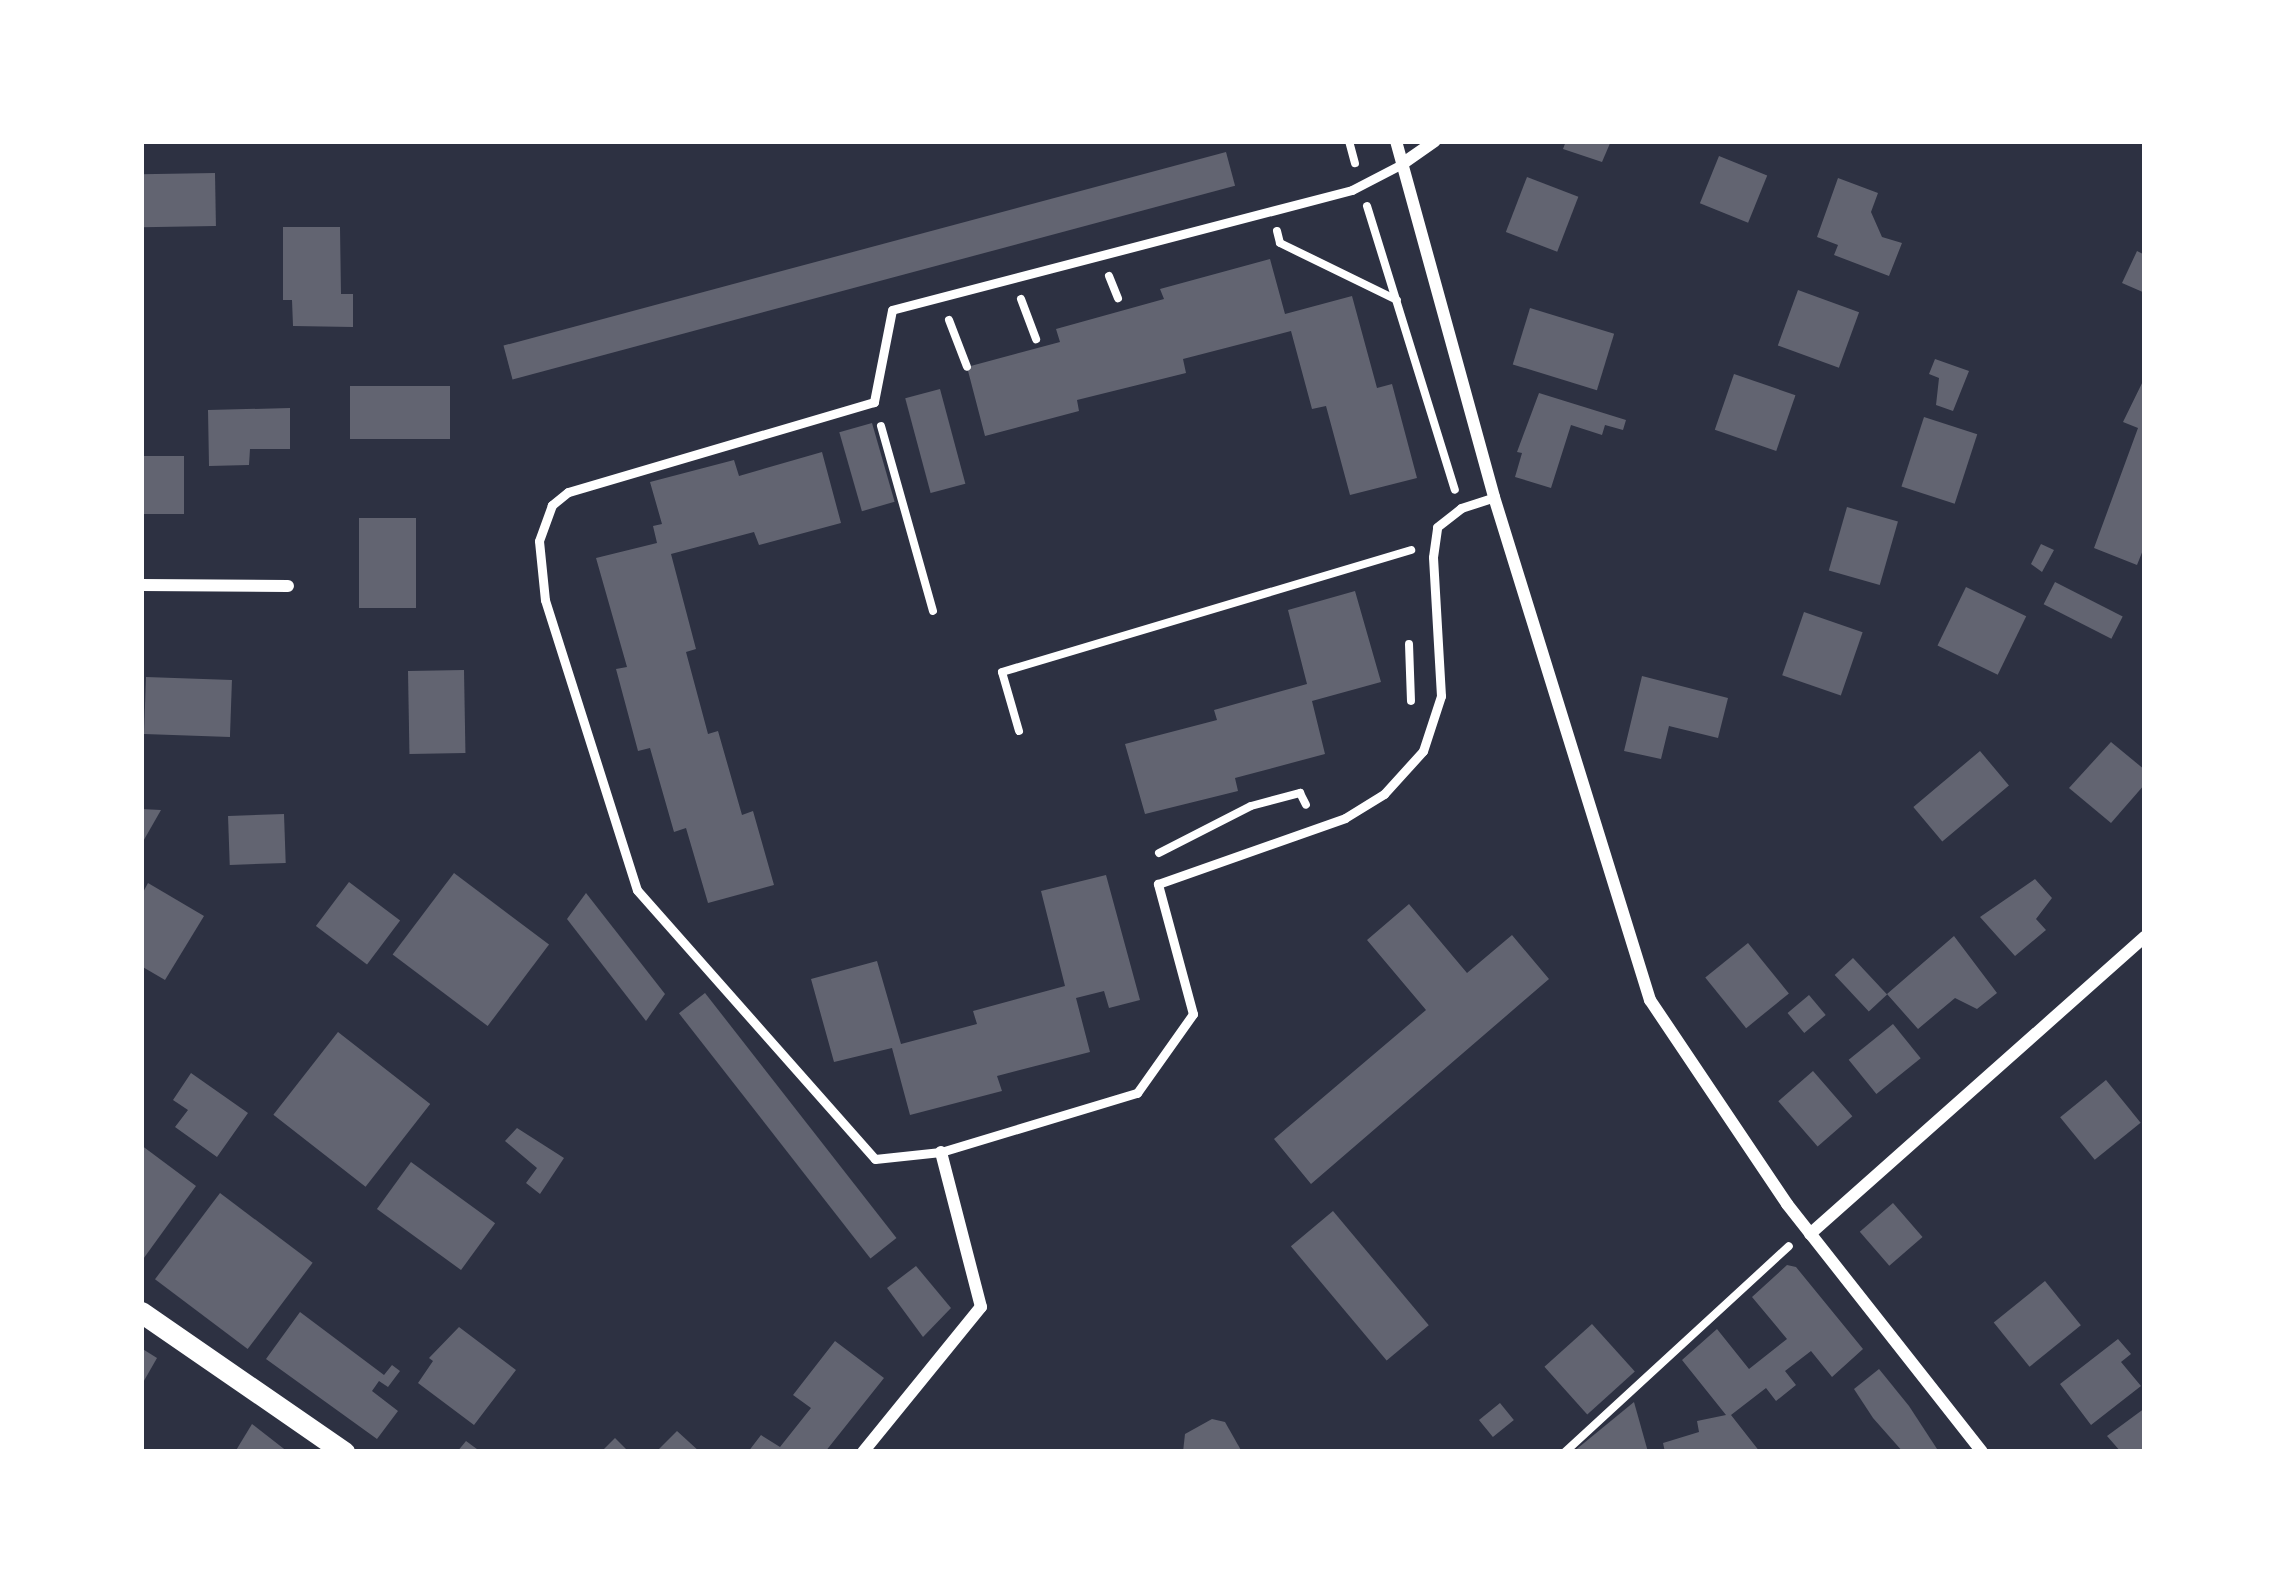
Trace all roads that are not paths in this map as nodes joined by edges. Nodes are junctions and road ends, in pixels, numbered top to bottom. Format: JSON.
{"nodes":[{"id":1,"x":1396,"y":141,"type":"edge"},
{"id":2,"x":1435,"y":141,"type":"edge"},
{"id":3,"x":1402,"y":164,"type":"junction"},
{"id":4,"x":1493,"y":496,"type":"junction"},
{"id":5,"x":141,"y":585,"type":"edge"},
{"id":6,"x":288,"y":586,"type":"dead end"},
{"id":7,"x":2145,"y":937,"type":"edge"},
{"id":8,"x":941,"y":1152,"type":"junction"},
{"id":9,"x":1810,"y":1234,"type":"junction"},
{"id":10,"x":141,"y":1312,"type":"edge"},
{"id":11,"x":344,"y":1452,"type":"edge"},
{"id":12,"x":863,"y":1452,"type":"edge"},
{"id":13,"x":1982,"y":1452,"type":"edge"}],
"edges":[{"from":1,"to":3,"type":"street"},
{"from":2,"to":3,"type":"street"},
{"from":3,"to":4,"type":"street"},
{"from":3,"to":8,"type":"lane"},
{"from":4,"to":8,"type":"lane"},
{"from":4,"to":9,"type":"street"},
{"from":5,"to":6,"type":"street"},
{"from":7,"to":9,"type":"street"},
{"from":8,"to":12,"type":"street"},
{"from":9,"to":13,"type":"street"},
{"from":10,"to":11,"type":"street"}]}
